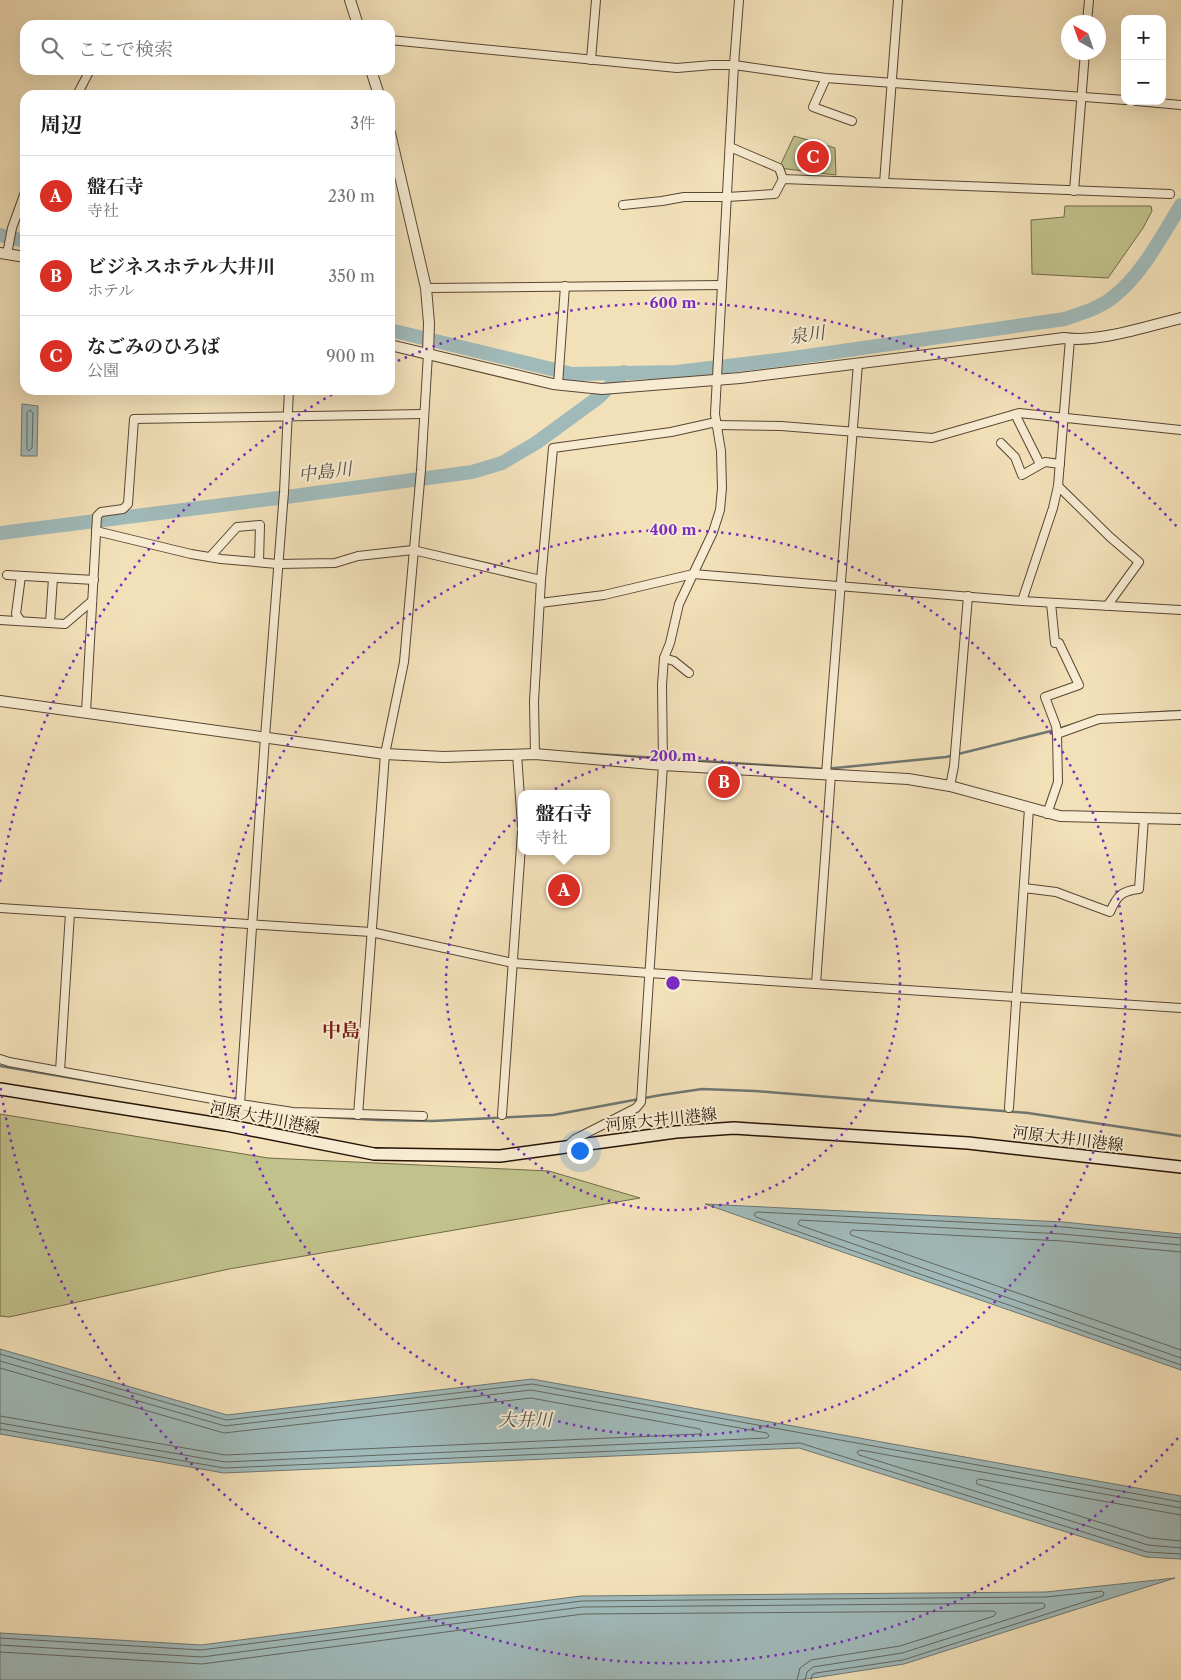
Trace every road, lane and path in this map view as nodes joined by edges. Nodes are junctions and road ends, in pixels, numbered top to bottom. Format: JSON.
{"nodes":[{"id":1,"x":350,"y":0,"type":"edge"},
{"id":2,"x":596,"y":0,"type":"edge"},
{"id":3,"x":739,"y":0,"type":"edge"},
{"id":4,"x":898,"y":0,"type":"edge"},
{"id":5,"x":1089,"y":0,"type":"edge"},
{"id":6,"x":1088,"y":15,"type":"edge"},
{"id":7,"x":356,"y":20,"type":"edge"},
{"id":8,"x":395,"y":40,"type":"edge"},
{"id":9,"x":591,"y":60,"type":"junction"},
{"id":10,"x":1084,"y":60,"type":"edge"},
{"id":11,"x":734,"y":65,"type":"junction"},
{"id":12,"x":87,"y":75,"type":"edge"},
{"id":13,"x":373,"y":75,"type":"edge"},
{"id":14,"x":826,"y":78,"type":"junction"},
{"id":15,"x":892,"y":83,"type":"junction"},
{"id":16,"x":80,"y":90,"type":"edge"},
{"id":17,"x":377,"y":90,"type":"edge"},
{"id":18,"x":1082,"y":97,"type":"junction"},
{"id":19,"x":1121,"y":100,"type":"edge"},
{"id":20,"x":1166,"y":104,"type":"edge"},
{"id":21,"x":1181,"y":105,"type":"edge"},
{"id":22,"x":852,"y":121,"type":"dead end"},
{"id":23,"x":730,"y":147,"type":"junction"},
{"id":24,"x":395,"y":155,"type":"edge"},
{"id":25,"x":782,"y":179,"type":"junction"},
{"id":26,"x":884,"y":183,"type":"junction"},
{"id":27,"x":1074,"y":191,"type":"junction"},
{"id":28,"x":1170,"y":194,"type":"dead end"},
{"id":29,"x":727,"y":197,"type":"junction"},
{"id":30,"x":623,"y":205,"type":"dead end"},
{"id":31,"x":20,"y":206,"type":"edge"},
{"id":32,"x":4,"y":254,"type":"edge"},
{"id":33,"x":20,"y":256,"type":"edge"},
{"id":34,"x":722,"y":284,"type":"junction"},
{"id":35,"x":565,"y":286,"type":"junction"},
{"id":36,"x":426,"y":288,"type":"junction"},
{"id":37,"x":1181,"y":318,"type":"edge"},
{"id":38,"x":1070,"y":339,"type":"junction"},
{"id":39,"x":395,"y":346,"type":"edge"},
{"id":40,"x":428,"y":354,"type":"junction"},
{"id":41,"x":858,"y":363,"type":"junction"},
{"id":42,"x":717,"y":380,"type":"junction"},
{"id":43,"x":558,"y":384,"type":"junction"},
{"id":44,"x":289,"y":395,"type":"edge"},
{"id":45,"x":423,"y":414,"type":"junction"},
{"id":46,"x":1015,"y":414,"type":"junction"},
{"id":47,"x":287,"y":415,"type":"junction"},
{"id":48,"x":1064,"y":417,"type":"junction"},
{"id":49,"x":716,"y":423,"type":"junction"},
{"id":50,"x":853,"y":430,"type":"junction"},
{"id":51,"x":1181,"y":430,"type":"edge"},
{"id":52,"x":1001,"y":443,"type":"dead end"},
{"id":53,"x":1040,"y":464,"type":"junction"},
{"id":54,"x":1060,"y":464,"type":"junction"},
{"id":55,"x":1058,"y":486,"type":"junction"},
{"id":56,"x":96,"y":531,"type":"junction"},
{"id":57,"x":413,"y":550,"type":"junction"},
{"id":58,"x":210,"y":557,"type":"junction"},
{"id":59,"x":259,"y":562,"type":"junction"},
{"id":60,"x":278,"y":564,"type":"junction"},
{"id":61,"x":693,"y":574,"type":"junction"},
{"id":62,"x":7,"y":576,"type":"dead end"},
{"id":63,"x":21,"y":576,"type":"junction"},
{"id":64,"x":54,"y":578,"type":"junction"},
{"id":65,"x":94,"y":580,"type":"junction"},
{"id":66,"x":542,"y":580,"type":"junction"},
{"id":67,"x":841,"y":586,"type":"junction"},
{"id":68,"x":968,"y":596,"type":"junction"},
{"id":69,"x":92,"y":601,"type":"junction"},
{"id":70,"x":1022,"y":601,"type":"junction"},
{"id":71,"x":540,"y":603,"type":"junction"},
{"id":72,"x":1051,"y":603,"type":"junction"},
{"id":73,"x":1107,"y":606,"type":"junction"},
{"id":74,"x":1181,"y":610,"type":"edge"},
{"id":75,"x":0,"y":620,"type":"edge"},
{"id":76,"x":21,"y":621,"type":"junction"},
{"id":77,"x":50,"y":623,"type":"junction"},
{"id":78,"x":664,"y":658,"type":"junction"},
{"id":79,"x":689,"y":673,"type":"dead end"},
{"id":80,"x":0,"y":701,"type":"edge"},
{"id":81,"x":86,"y":712,"type":"junction"},
{"id":82,"x":1181,"y":715,"type":"edge"},
{"id":83,"x":1056,"y":731,"type":"junction"},
{"id":84,"x":265,"y":737,"type":"junction"},
{"id":85,"x":385,"y":754,"type":"junction"},
{"id":86,"x":517,"y":754,"type":"junction"},
{"id":87,"x":535,"y":754,"type":"junction"},
{"id":88,"x":663,"y":761,"type":"junction"},
{"id":89,"x":827,"y":772,"type":"junction"},
{"id":90,"x":950,"y":786,"type":"junction"},
{"id":91,"x":520,"y":790,"type":"edge"},
{"id":92,"x":1029,"y":808,"type":"junction"},
{"id":93,"x":1047,"y":814,"type":"junction"},
{"id":94,"x":1144,"y":818,"type":"junction"},
{"id":95,"x":1181,"y":819,"type":"edge"},
{"id":96,"x":520,"y":855,"type":"edge"},
{"id":97,"x":1024,"y":888,"type":"junction"},
{"id":98,"x":0,"y":908,"type":"edge"},
{"id":99,"x":70,"y":912,"type":"junction"},
{"id":100,"x":253,"y":924,"type":"junction"},
{"id":101,"x":371,"y":932,"type":"junction"},
{"id":102,"x":513,"y":963,"type":"junction"},
{"id":103,"x":649,"y":973,"type":"junction"},
{"id":104,"x":816,"y":984,"type":"junction"},
{"id":105,"x":1017,"y":998,"type":"junction"},
{"id":106,"x":1181,"y":1008,"type":"edge"},
{"id":107,"x":0,"y":1059,"type":"edge"},
{"id":108,"x":60,"y":1071,"type":"junction"},
{"id":109,"x":0,"y":1089,"type":"edge"},
{"id":110,"x":240,"y":1104,"type":"junction"},
{"id":111,"x":1009,"y":1108,"type":"dead end"},
{"id":112,"x":358,"y":1114,"type":"junction"},
{"id":113,"x":502,"y":1115,"type":"dead end"},
{"id":114,"x":423,"y":1116,"type":"dead end"},
{"id":115,"x":566,"y":1147,"type":"junction"},
{"id":116,"x":1181,"y":1167,"type":"edge"}],
"edges":[{"from":1,"to":7,"type":"street"},
{"from":2,"to":9,"type":"street"},
{"from":3,"to":11,"type":"street"},
{"from":4,"to":15,"type":"street"},
{"from":5,"to":6,"type":"street"},
{"from":8,"to":9,"type":"street"},
{"from":9,"to":11,"type":"street"},
{"from":10,"to":18,"type":"street"},
{"from":11,"to":14,"type":"street"},
{"from":11,"to":23,"type":"street"},
{"from":12,"to":16,"type":"street"},
{"from":13,"to":17,"type":"street"},
{"from":14,"to":15,"type":"street"},
{"from":14,"to":22,"type":"street"},
{"from":15,"to":18,"type":"street"},
{"from":15,"to":26,"type":"street"},
{"from":18,"to":19,"type":"street"},
{"from":18,"to":27,"type":"street"},
{"from":20,"to":21,"type":"street"},
{"from":23,"to":25,"type":"street"},
{"from":23,"to":29,"type":"street"},
{"from":24,"to":36,"type":"street"},
{"from":25,"to":26,"type":"street"},
{"from":25,"to":29,"type":"street"},
{"from":26,"to":27,"type":"street"},
{"from":27,"to":28,"type":"street"},
{"from":29,"to":30,"type":"street"},
{"from":29,"to":34,"type":"street"},
{"from":31,"to":32,"type":"street"},
{"from":32,"to":33,"type":"street"},
{"from":34,"to":35,"type":"street"},
{"from":34,"to":42,"type":"street"},
{"from":35,"to":36,"type":"street"},
{"from":35,"to":43,"type":"street"},
{"from":36,"to":40,"type":"street"},
{"from":37,"to":38,"type":"street"},
{"from":38,"to":41,"type":"street"},
{"from":38,"to":48,"type":"street"},
{"from":39,"to":40,"type":"street"},
{"from":40,"to":43,"type":"street"},
{"from":40,"to":45,"type":"street"},
{"from":41,"to":42,"type":"street"},
{"from":41,"to":50,"type":"street"},
{"from":42,"to":43,"type":"street"},
{"from":42,"to":49,"type":"street"},
{"from":44,"to":47,"type":"street"},
{"from":45,"to":47,"type":"street"},
{"from":45,"to":57,"type":"street"},
{"from":46,"to":48,"type":"street"},
{"from":46,"to":50,"type":"street"},
{"from":46,"to":53,"type":"street"},
{"from":47,"to":56,"type":"street"},
{"from":47,"to":60,"type":"street"},
{"from":48,"to":51,"type":"street"},
{"from":48,"to":54,"type":"street"},
{"from":49,"to":50,"type":"street"},
{"from":49,"to":61,"type":"street"},
{"from":49,"to":66,"type":"street"},
{"from":50,"to":67,"type":"street"},
{"from":52,"to":53,"type":"street"},
{"from":53,"to":54,"type":"street"},
{"from":54,"to":55,"type":"street"},
{"from":55,"to":70,"type":"street"},
{"from":55,"to":73,"type":"street"},
{"from":56,"to":58,"type":"street"},
{"from":56,"to":65,"type":"street"},
{"from":57,"to":60,"type":"street"},
{"from":57,"to":66,"type":"street"},
{"from":57,"to":85,"type":"street"},
{"from":58,"to":59,"type":"street"},
{"from":58,"to":59,"type":"street"},
{"from":59,"to":60,"type":"street"},
{"from":60,"to":84,"type":"street"},
{"from":61,"to":67,"type":"street"},
{"from":61,"to":71,"type":"street"},
{"from":61,"to":78,"type":"street"},
{"from":62,"to":63,"type":"street"},
{"from":63,"to":64,"type":"street"},
{"from":63,"to":76,"type":"street"},
{"from":64,"to":65,"type":"street"},
{"from":64,"to":77,"type":"street"},
{"from":65,"to":69,"type":"street"},
{"from":66,"to":71,"type":"street"},
{"from":67,"to":68,"type":"street"},
{"from":67,"to":89,"type":"street"},
{"from":68,"to":70,"type":"street"},
{"from":68,"to":90,"type":"street"},
{"from":69,"to":77,"type":"street"},
{"from":69,"to":81,"type":"street"},
{"from":70,"to":72,"type":"street"},
{"from":71,"to":87,"type":"street"},
{"from":72,"to":73,"type":"street"},
{"from":72,"to":83,"type":"street"},
{"from":73,"to":74,"type":"street"},
{"from":75,"to":76,"type":"street"},
{"from":76,"to":77,"type":"street"},
{"from":78,"to":79,"type":"street"},
{"from":78,"to":88,"type":"street"},
{"from":80,"to":81,"type":"street"},
{"from":81,"to":84,"type":"street"},
{"from":82,"to":83,"type":"street"},
{"from":83,"to":93,"type":"street"},
{"from":84,"to":85,"type":"street"},
{"from":84,"to":100,"type":"street"},
{"from":85,"to":86,"type":"street"},
{"from":85,"to":101,"type":"street"},
{"from":86,"to":87,"type":"street"},
{"from":86,"to":91,"type":"street"},
{"from":87,"to":88,"type":"street"},
{"from":88,"to":89,"type":"street"},
{"from":88,"to":103,"type":"street"},
{"from":89,"to":90,"type":"street"},
{"from":89,"to":104,"type":"street"},
{"from":90,"to":92,"type":"street"},
{"from":92,"to":93,"type":"street"},
{"from":92,"to":97,"type":"street"},
{"from":93,"to":94,"type":"street"},
{"from":94,"to":95,"type":"street"},
{"from":94,"to":97,"type":"street"},
{"from":96,"to":102,"type":"street"},
{"from":97,"to":105,"type":"street"},
{"from":98,"to":99,"type":"street"},
{"from":99,"to":100,"type":"street"},
{"from":99,"to":108,"type":"street"},
{"from":100,"to":101,"type":"street"},
{"from":100,"to":110,"type":"street"},
{"from":101,"to":102,"type":"street"},
{"from":101,"to":112,"type":"street"},
{"from":102,"to":103,"type":"street"},
{"from":102,"to":113,"type":"street"},
{"from":103,"to":104,"type":"street"},
{"from":103,"to":115,"type":"street"},
{"from":104,"to":105,"type":"street"},
{"from":105,"to":106,"type":"street"},
{"from":105,"to":111,"type":"street"},
{"from":107,"to":108,"type":"street"},
{"from":108,"to":110,"type":"street"},
{"from":109,"to":115,"type":"main road","name":"河原大井川港線"},
{"from":110,"to":112,"type":"street"},
{"from":112,"to":114,"type":"street"},
{"from":115,"to":116,"type":"main road","name":"河原大井川港線"}]}
